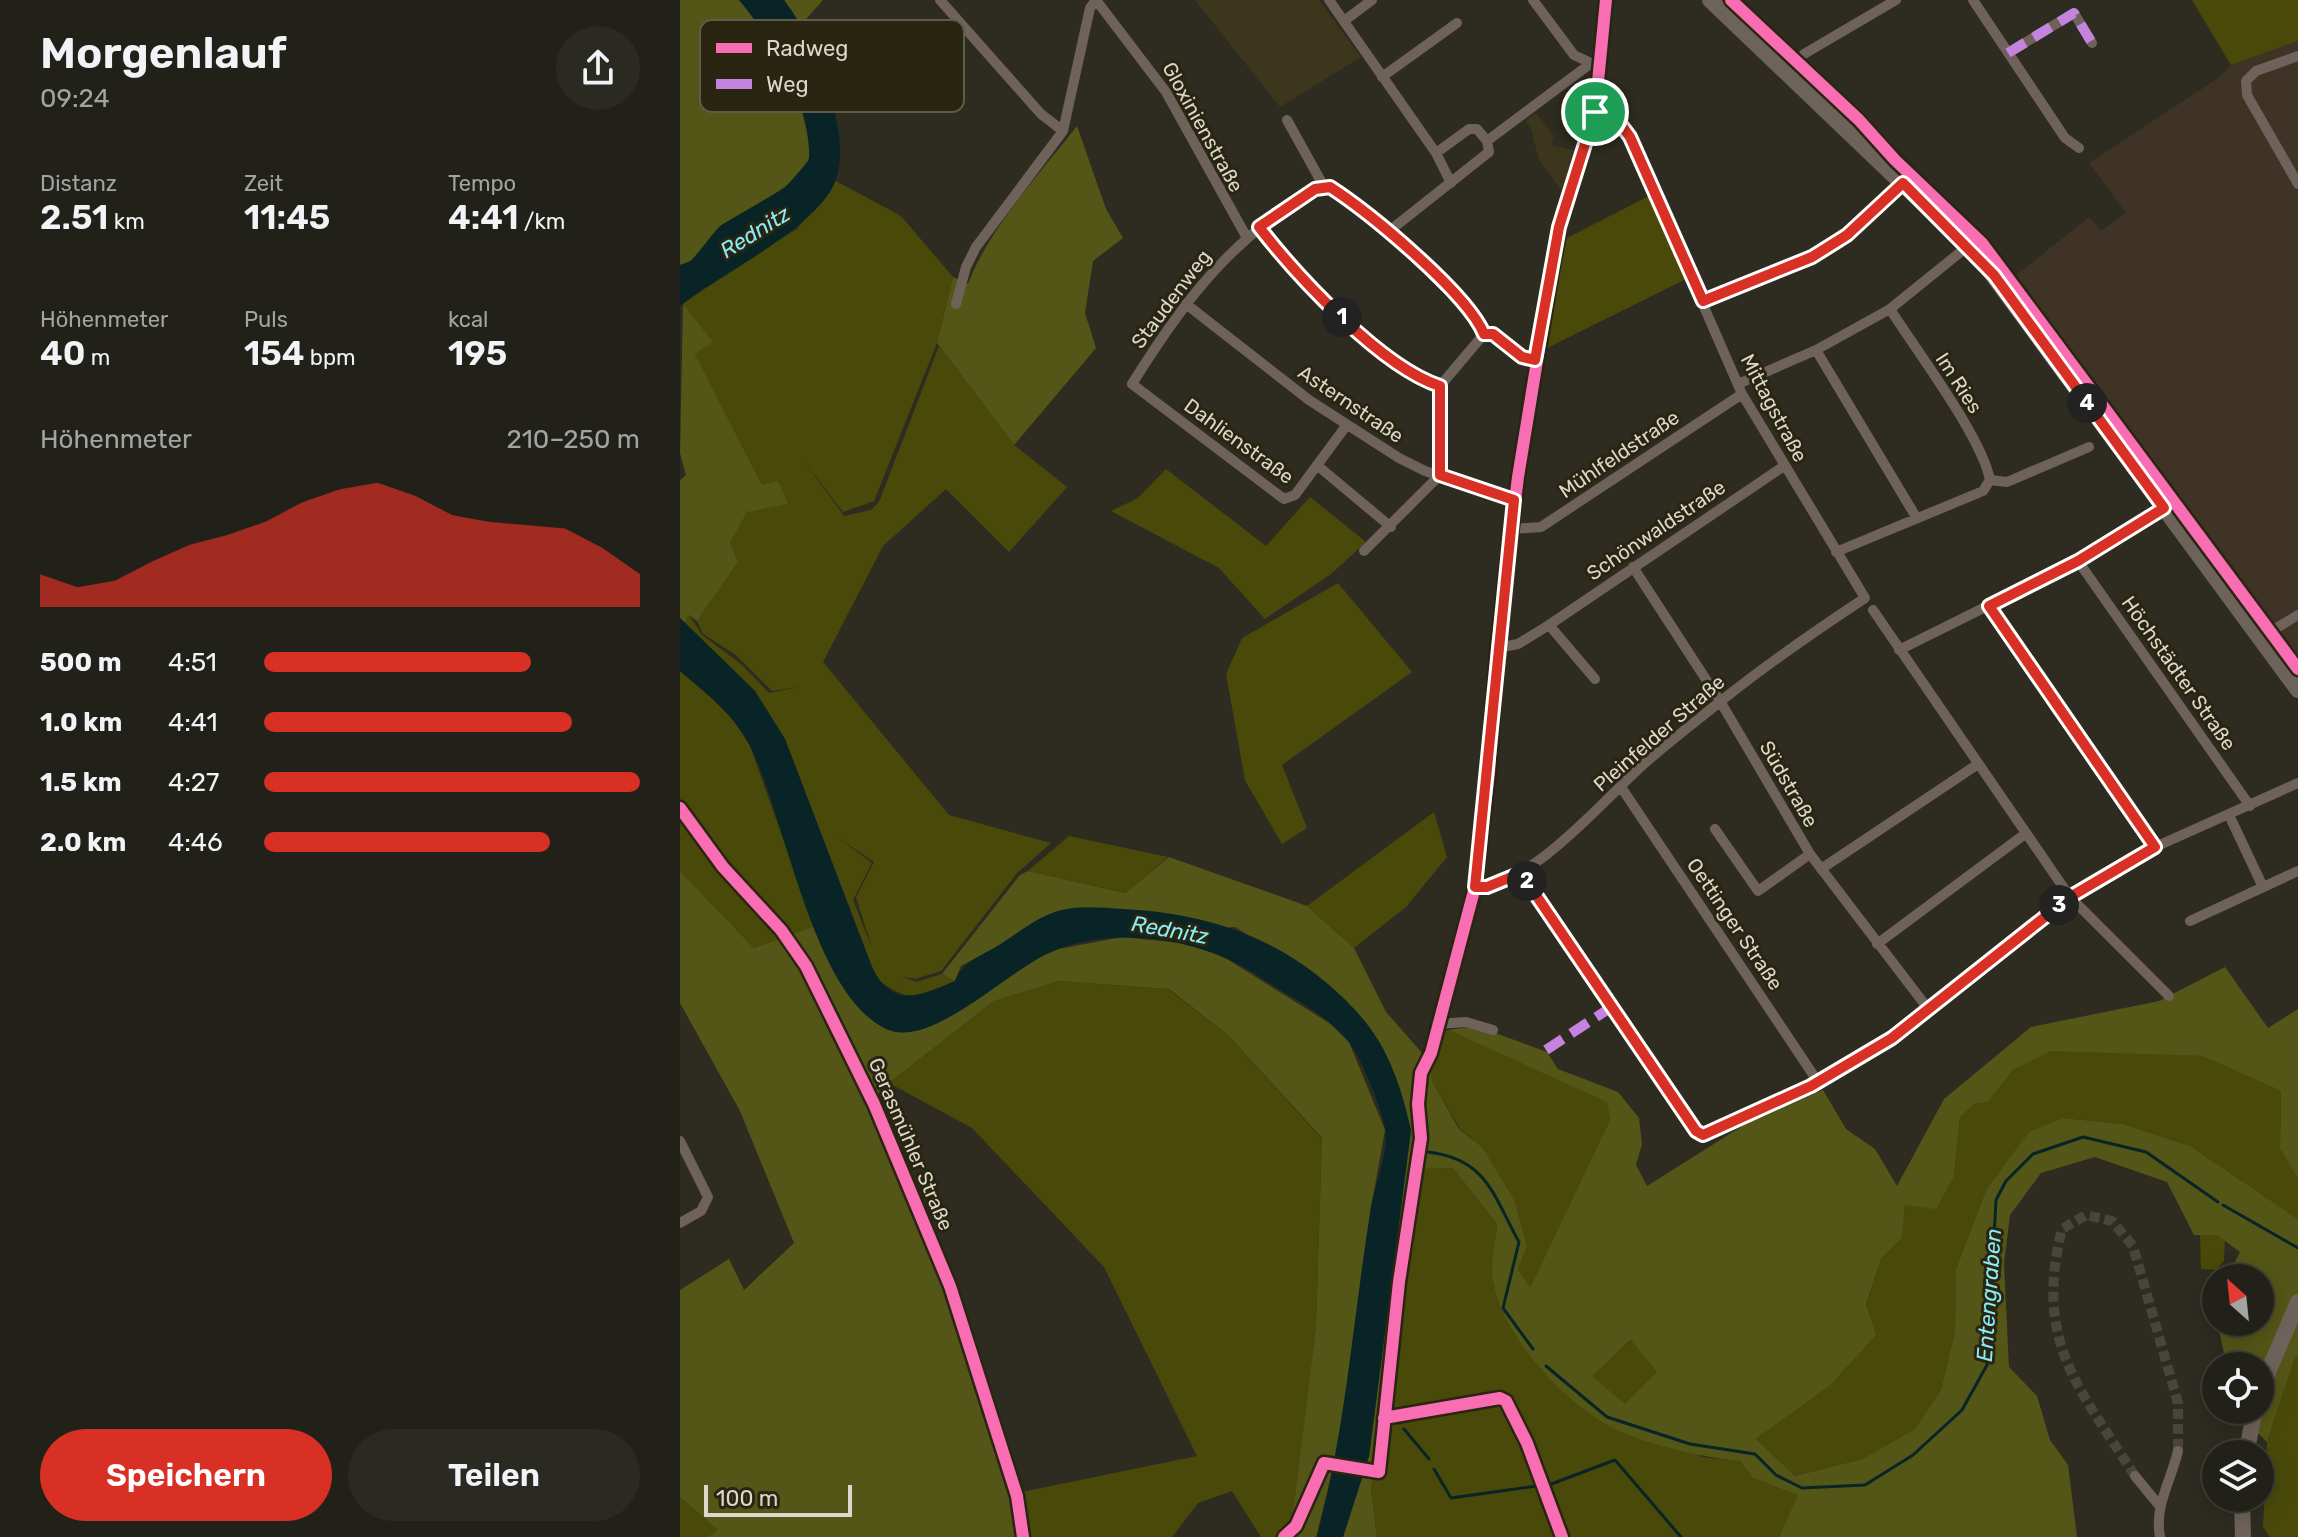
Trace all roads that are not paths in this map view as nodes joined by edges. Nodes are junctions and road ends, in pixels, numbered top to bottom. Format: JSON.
{"nodes":[{"id":1,"x":940,"y":0,"type":"edge"},
{"id":2,"x":1096,"y":0,"type":"edge"},
{"id":3,"x":1329,"y":0,"type":"edge"},
{"id":4,"x":1372,"y":0,"type":"edge"},
{"id":5,"x":1533,"y":0,"type":"edge"},
{"id":6,"x":1606,"y":0,"type":"edge"},
{"id":7,"x":1710,"y":0,"type":"edge"},
{"id":8,"x":1896,"y":0,"type":"edge"},
{"id":9,"x":1973,"y":0,"type":"edge"},
{"id":10,"x":958,"y":20,"type":"edge"},
{"id":11,"x":1344,"y":21,"type":"junction"},
{"id":12,"x":1457,"y":23,"type":"dead end"},
{"id":13,"x":964,"y":27,"type":"edge"},
{"id":14,"x":2092,"y":43,"type":"dead end"},
{"id":15,"x":2008,"y":53,"type":"junction"},
{"id":16,"x":2298,"y":56,"type":"edge"},
{"id":17,"x":1602,"y":63,"type":"junction"},
{"id":18,"x":1590,"y":64,"type":"junction"},
{"id":19,"x":1788,"y":72,"type":"junction"},
{"id":20,"x":1382,"y":77,"type":"junction"},
{"id":21,"x":1595,"y":112,"type":"junction"},
{"id":22,"x":1287,"y":120,"type":"dead end"},
{"id":23,"x":1063,"y":131,"type":"junction"},
{"id":24,"x":1487,"y":141,"type":"junction"},
{"id":25,"x":2079,"y":148,"type":"dead end"},
{"id":26,"x":1436,"y":153,"type":"junction"},
{"id":27,"x":1451,"y":183,"type":"junction"},
{"id":28,"x":1903,"y":183,"type":"junction"},
{"id":29,"x":2298,"y":184,"type":"edge"},
{"id":30,"x":1323,"y":185,"type":"junction"},
{"id":31,"x":1259,"y":227,"type":"junction"},
{"id":32,"x":1388,"y":232,"type":"junction"},
{"id":33,"x":1246,"y":236,"type":"junction"},
{"id":34,"x":1968,"y":246,"type":"junction"},
{"id":35,"x":1703,"y":301,"type":"junction"},
{"id":36,"x":956,"y":304,"type":"dead end"},
{"id":37,"x":1186,"y":304,"type":"junction"},
{"id":38,"x":1890,"y":309,"type":"junction"},
{"id":39,"x":1484,"y":334,"type":"junction"},
{"id":40,"x":1816,"y":350,"type":"junction"},
{"id":41,"x":1535,"y":360,"type":"junction"},
{"id":42,"x":1132,"y":384,"type":"joint"},
{"id":43,"x":1440,"y":386,"type":"junction"},
{"id":44,"x":1740,"y":389,"type":"junction"},
{"id":45,"x":1346,"y":426,"type":"junction"},
{"id":46,"x":2089,"y":447,"type":"dead end"},
{"id":47,"x":1318,"y":466,"type":"junction"},
{"id":48,"x":1784,"y":466,"type":"junction"},
{"id":49,"x":1440,"y":475,"type":"junction"},
{"id":50,"x":1990,"y":480,"type":"junction"},
{"id":51,"x":1514,"y":500,"type":"junction"},
{"id":52,"x":2164,"y":508,"type":"junction"},
{"id":53,"x":1916,"y":517,"type":"junction"},
{"id":54,"x":1391,"y":527,"type":"junction"},
{"id":55,"x":1512,"y":529,"type":"junction"},
{"id":56,"x":1364,"y":551,"type":"dead end"},
{"id":57,"x":1836,"y":552,"type":"junction"},
{"id":58,"x":2078,"y":561,"type":"junction"},
{"id":59,"x":1633,"y":567,"type":"junction"},
{"id":60,"x":1865,"y":598,"type":"joint"},
{"id":61,"x":1989,"y":606,"type":"junction"},
{"id":62,"x":1873,"y":610,"type":"dead end"},
{"id":63,"x":2298,"y":615,"type":"edge"},
{"id":64,"x":1549,"y":625,"type":"junction"},
{"id":65,"x":2260,"y":638,"type":"junction"},
{"id":66,"x":1497,"y":648,"type":"junction"},
{"id":67,"x":1899,"y":650,"type":"junction"},
{"id":68,"x":1595,"y":679,"type":"dead end"},
{"id":69,"x":2298,"y":690,"type":"edge"},
{"id":70,"x":1720,"y":701,"type":"junction"},
{"id":71,"x":1978,"y":764,"type":"junction"},
{"id":72,"x":2298,"y":783,"type":"edge"},
{"id":73,"x":1621,"y":787,"type":"junction"},
{"id":74,"x":2250,"y":806,"type":"junction"},
{"id":75,"x":680,"y":808,"type":"edge"},
{"id":76,"x":2229,"y":815,"type":"junction"},
{"id":77,"x":1715,"y":829,"type":"dead end"},
{"id":78,"x":2025,"y":834,"type":"junction"},
{"id":79,"x":2155,"y":847,"type":"junction"},
{"id":80,"x":1810,"y":854,"type":"junction"},
{"id":81,"x":1821,"y":869,"type":"junction"},
{"id":82,"x":2298,"y":871,"type":"edge"},
{"id":83,"x":1521,"y":873,"type":"junction"},
{"id":84,"x":1475,"y":887,"type":"junction"},
{"id":85,"x":2263,"y":887,"type":"junction"},
{"id":86,"x":2070,"y":897,"type":"junction"},
{"id":87,"x":2190,"y":921,"type":"dead end"},
{"id":88,"x":1877,"y":944,"type":"junction"},
{"id":89,"x":2169,"y":996,"type":"dead end"},
{"id":90,"x":1929,"y":1010,"type":"junction"},
{"id":91,"x":1493,"y":1030,"type":"dead end"},
{"id":92,"x":1818,"y":1082,"type":"junction"},
{"id":93,"x":680,"y":1141,"type":"edge"},
{"id":94,"x":680,"y":1223,"type":"edge"},
{"id":95,"x":2298,"y":1302,"type":"edge"},
{"id":96,"x":2274,"y":1358,"type":"edge"},
{"id":97,"x":2178,"y":1451,"type":"tunnel mouth"},
{"id":98,"x":2135,"y":1476,"type":"tunnel mouth"},
{"id":99,"x":2158,"y":1504,"type":"junction"},
{"id":100,"x":2242,"y":1512,"type":"edge"},
{"id":101,"x":1023,"y":1537,"type":"edge"},
{"id":102,"x":2160,"y":1537,"type":"edge"},
{"id":103,"x":2243,"y":1537,"type":"edge"}],
"edges":[{"from":1,"to":10,"type":"street"},
{"from":2,"to":23,"type":"street"},
{"from":2,"to":33,"type":"street","name":"Gloxinienstraße"},
{"from":3,"to":11,"type":"street"},
{"from":4,"to":11,"type":"street"},
{"from":5,"to":18,"type":"street"},
{"from":6,"to":17,"type":"street"},
{"from":7,"to":19,"type":"main road"},
{"from":8,"to":19,"type":"street"},
{"from":9,"to":15,"type":"street"},
{"from":11,"to":20,"type":"street"},
{"from":12,"to":20,"type":"street"},
{"from":13,"to":23,"type":"street"},
{"from":14,"to":15,"type":"street"},
{"from":15,"to":25,"type":"street"},
{"from":16,"to":29,"type":"street"},
{"from":17,"to":18,"type":"street"},
{"from":17,"to":21,"type":"street"},
{"from":18,"to":24,"type":"street"},
{"from":19,"to":28,"type":"main road"},
{"from":20,"to":26,"type":"street"},
{"from":21,"to":35,"type":"street","name":"Mittagstraße"},
{"from":21,"to":41,"type":"street"},
{"from":22,"to":30,"type":"street"},
{"from":23,"to":36,"type":"street"},
{"from":24,"to":26,"type":"street"},
{"from":24,"to":27,"type":"street"},
{"from":26,"to":27,"type":"street"},
{"from":27,"to":32,"type":"street"},
{"from":28,"to":34,"type":"main road"},
{"from":28,"to":35,"type":"street"},
{"from":30,"to":31,"type":"street","name":"Staudenweg"},
{"from":30,"to":32,"type":"street"},
{"from":31,"to":33,"type":"street","name":"Staudenweg"},
{"from":31,"to":43,"type":"street"},
{"from":32,"to":39,"type":"street"},
{"from":33,"to":37,"type":"street","name":"Staudenweg"},
{"from":34,"to":38,"type":"street","name":"Mühlfeldstraße"},
{"from":34,"to":52,"type":"main road"},
{"from":35,"to":44,"type":"street","name":"Mittagstraße"},
{"from":37,"to":42,"type":"street","name":"Staudenweg"},
{"from":37,"to":45,"type":"street","name":"Asternstraße"},
{"from":38,"to":40,"type":"street","name":"Mühlfeldstraße"},
{"from":38,"to":50,"type":"street","name":"Im Ries"},
{"from":39,"to":41,"type":"street"},
{"from":39,"to":43,"type":"street"},
{"from":40,"to":44,"type":"street","name":"Mühlfeldstraße"},
{"from":40,"to":53,"type":"street"},
{"from":41,"to":51,"type":"street"},
{"from":42,"to":47,"type":"street","name":"Dahlienstraße"},
{"from":43,"to":49,"type":"street"},
{"from":44,"to":48,"type":"street","name":"Mittagstraße"},
{"from":44,"to":55,"type":"street","name":"Mühlfeldstraße"},
{"from":45,"to":47,"type":"street","name":"Dahlienstraße"},
{"from":45,"to":49,"type":"street","name":"Asternstraße"},
{"from":46,"to":50,"type":"street"},
{"from":47,"to":54,"type":"street","name":"Dahlienstraße"},
{"from":48,"to":57,"type":"street","name":"Mittagstraße"},
{"from":48,"to":59,"type":"street","name":"Schönwaldstraße"},
{"from":49,"to":51,"type":"street","name":"Asternstraße"},
{"from":49,"to":54,"type":"street"},
{"from":50,"to":53,"type":"street"},
{"from":51,"to":55,"type":"street"},
{"from":52,"to":58,"type":"street"},
{"from":52,"to":65,"type":"main road"},
{"from":53,"to":57,"type":"street"},
{"from":54,"to":56,"type":"street"},
{"from":55,"to":66,"type":"street"},
{"from":57,"to":60,"type":"street","name":"Mittagstraße"},
{"from":58,"to":61,"type":"street"},
{"from":58,"to":74,"type":"street","name":"Höchstädter Straße"},
{"from":59,"to":64,"type":"street","name":"Schönwaldstraße"},
{"from":59,"to":70,"type":"street","name":"Südstraße"},
{"from":60,"to":70,"type":"street","name":"Pleinfelder Straße"},
{"from":61,"to":67,"type":"street"},
{"from":61,"to":79,"type":"street"},
{"from":62,"to":67,"type":"street"},
{"from":63,"to":65,"type":"street"},
{"from":64,"to":66,"type":"street","name":"Schönwaldstraße"},
{"from":64,"to":68,"type":"street"},
{"from":65,"to":69,"type":"main road"},
{"from":66,"to":84,"type":"street"},
{"from":67,"to":71,"type":"street"},
{"from":70,"to":73,"type":"street","name":"Pleinfelder Straße"},
{"from":70,"to":80,"type":"street","name":"Südstraße"},
{"from":71,"to":78,"type":"street"},
{"from":71,"to":81,"type":"street"},
{"from":72,"to":74,"type":"street"},
{"from":73,"to":83,"type":"street","name":"Pleinfelder Straße"},
{"from":73,"to":92,"type":"street","name":"Oettinger Straße"},
{"from":74,"to":76,"type":"street"},
{"from":75,"to":101,"type":"street","name":"Gerasmühler Straße"},
{"from":76,"to":79,"type":"street"},
{"from":76,"to":85,"type":"street"},
{"from":77,"to":80,"type":"street"},
{"from":78,"to":86,"type":"street"},
{"from":78,"to":88,"type":"street"},
{"from":79,"to":86,"type":"street"},
{"from":80,"to":81,"type":"street","name":"Südstraße"},
{"from":81,"to":88,"type":"street","name":"Südstraße"},
{"from":82,"to":85,"type":"street"},
{"from":83,"to":84,"type":"street","name":"Pleinfelder Straße"},
{"from":83,"to":92,"type":"street"},
{"from":84,"to":91,"type":"street"},
{"from":85,"to":87,"type":"street"},
{"from":86,"to":89,"type":"street"},
{"from":86,"to":90,"type":"street"},
{"from":88,"to":90,"type":"street","name":"Südstraße"},
{"from":90,"to":92,"type":"street"},
{"from":93,"to":94,"type":"street"},
{"from":95,"to":96,"type":"main road"},
{"from":97,"to":99,"type":"street"},
{"from":98,"to":99,"type":"street"},
{"from":99,"to":102,"type":"street"},
{"from":100,"to":103,"type":"main road"}]}
